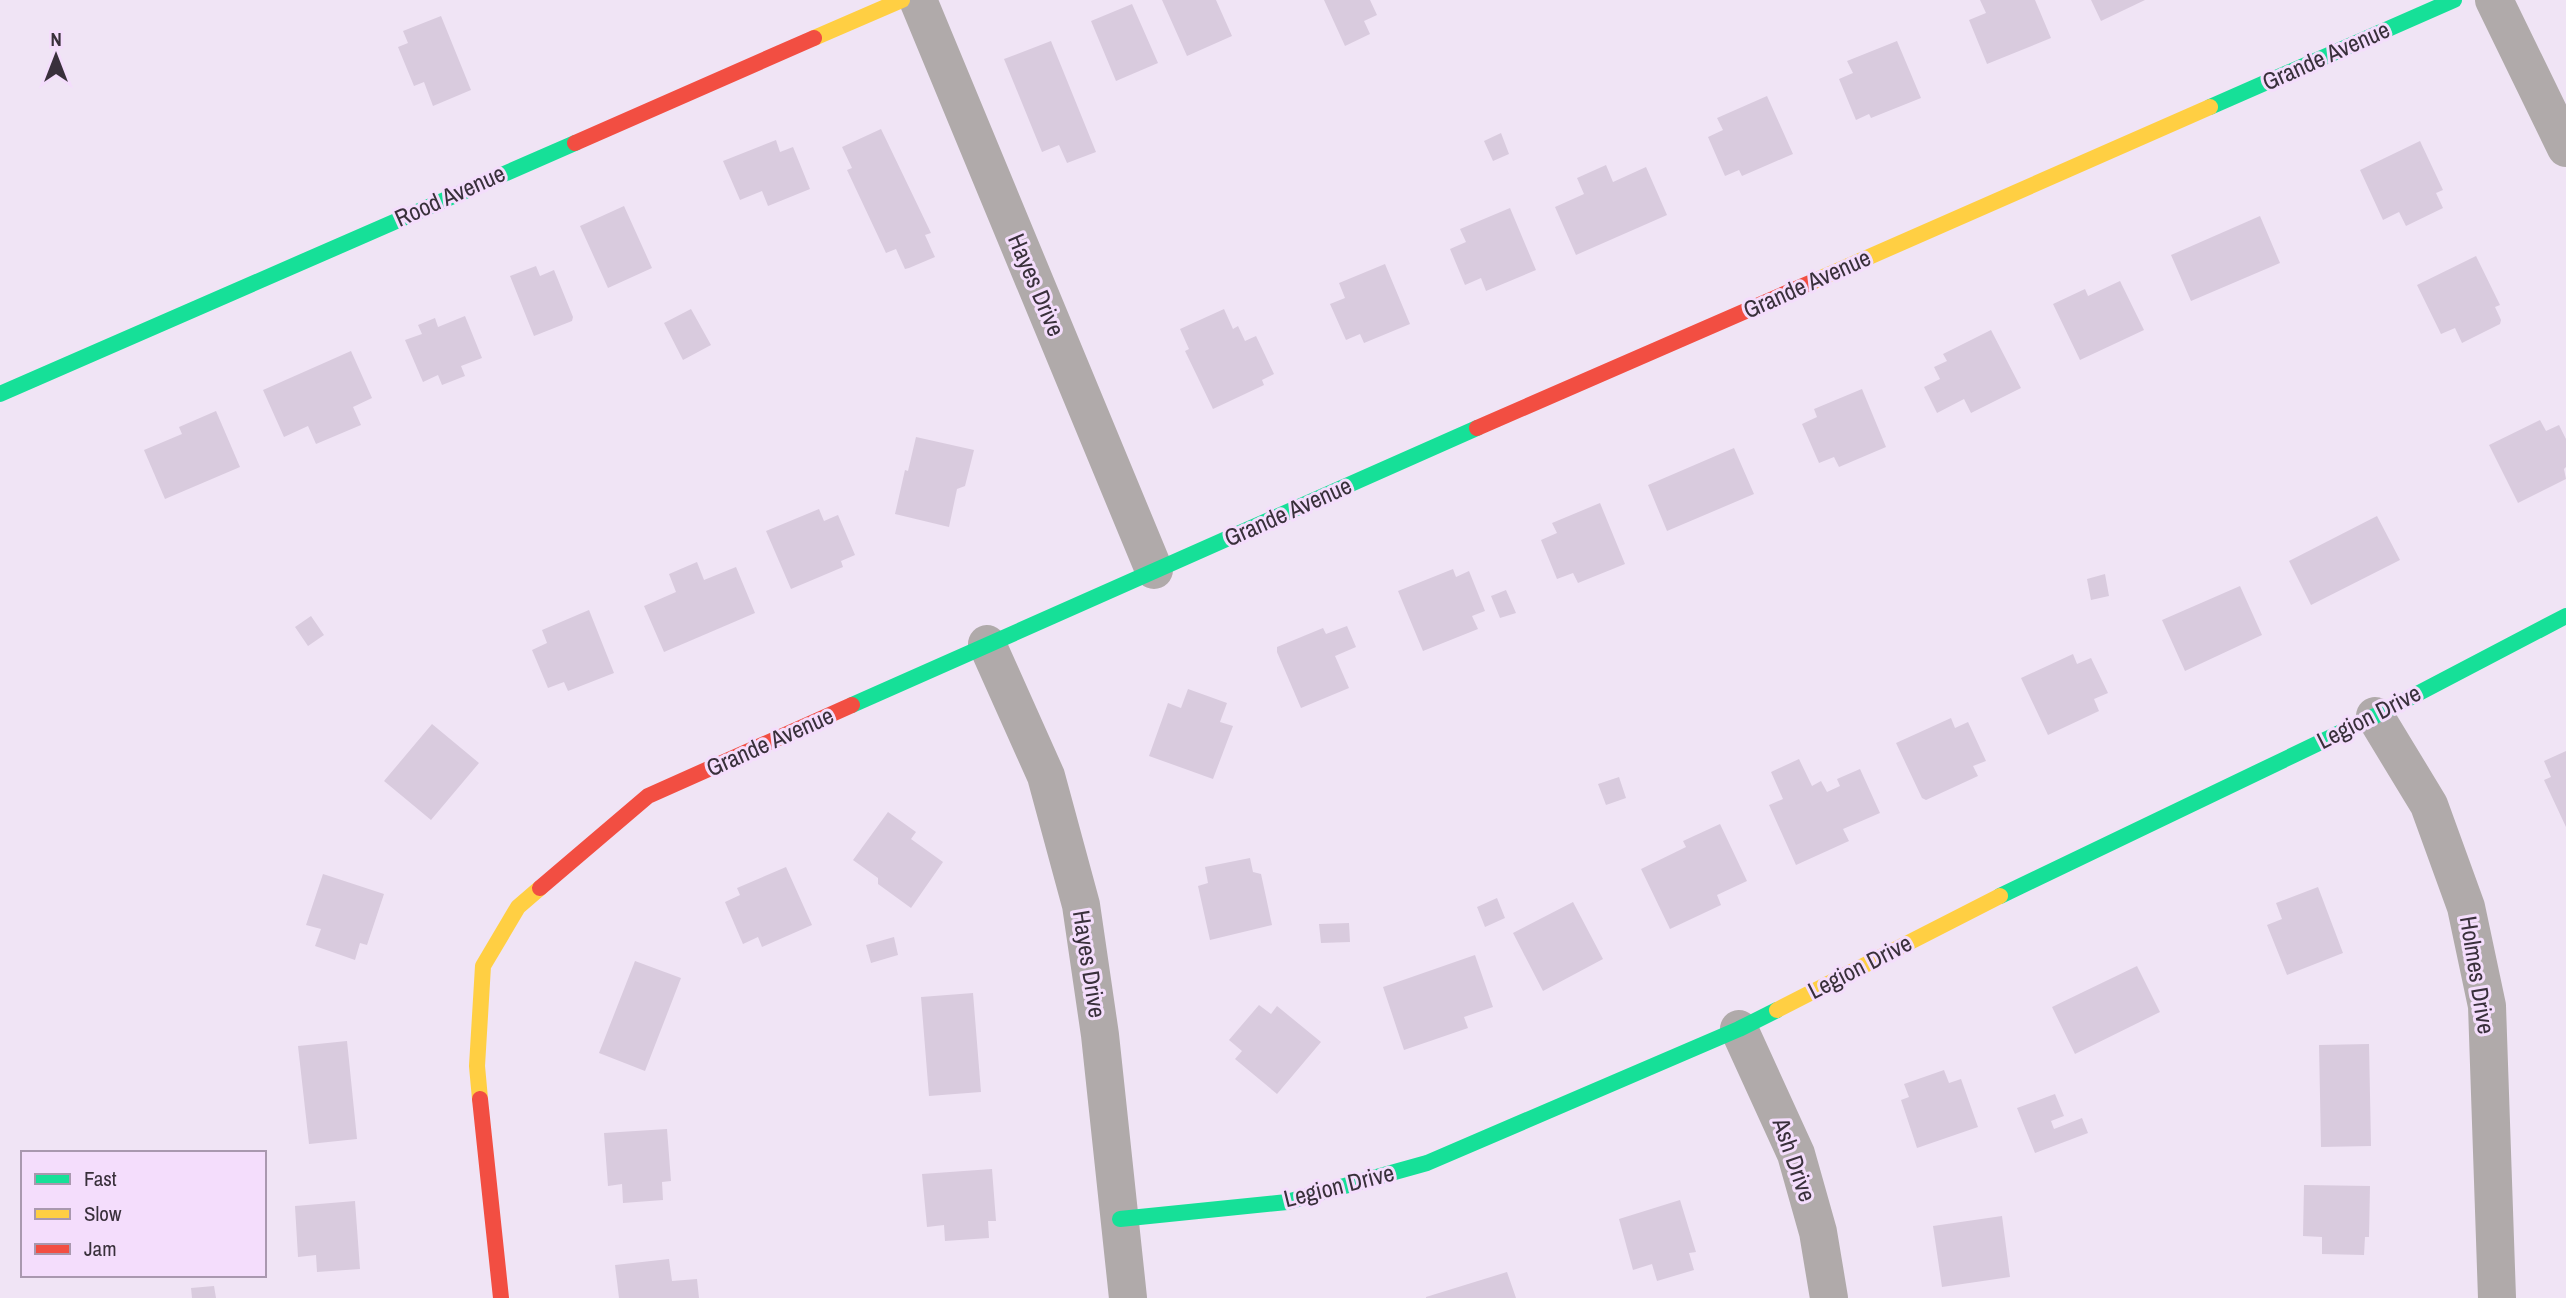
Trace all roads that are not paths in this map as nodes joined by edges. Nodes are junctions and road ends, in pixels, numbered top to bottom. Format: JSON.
{"nodes":[{"id":1,"x":902,"y":0,"type":"edge"},
{"id":2,"x":918,"y":0,"type":"edge"},
{"id":3,"x":2454,"y":0,"type":"edge"},
{"id":4,"x":2494,"y":0,"type":"edge"},
{"id":5,"x":2566,"y":148,"type":"edge"},
{"id":6,"x":0,"y":394,"type":"edge"},
{"id":7,"x":1154,"y":570,"type":"junction"},
{"id":8,"x":2566,"y":616,"type":"edge"},
{"id":9,"x":987,"y":645,"type":"junction"},
{"id":10,"x":2375,"y":716,"type":"junction"},
{"id":11,"x":1739,"y":1029,"type":"junction"},
{"id":12,"x":1120,"y":1219,"type":"junction"},
{"id":13,"x":501,"y":1298,"type":"edge"},
{"id":14,"x":1128,"y":1298,"type":"edge"},
{"id":15,"x":1829,"y":1298,"type":"edge"},
{"id":16,"x":2497,"y":1298,"type":"edge"}],
"edges":[{"from":1,"to":6,"type":"street","name":"Rood Avenue"},
{"from":2,"to":7,"type":"street","name":"Hayes Drive"},
{"from":3,"to":7,"type":"street","name":"Grande Avenue"},
{"from":4,"to":5,"type":"street"},
{"from":7,"to":9,"type":"street","name":"Grande Avenue"},
{"from":8,"to":10,"type":"street","name":"Legion Drive"},
{"from":9,"to":12,"type":"street","name":"Hayes Drive"},
{"from":9,"to":13,"type":"street","name":"Grande Avenue"},
{"from":10,"to":11,"type":"street","name":"Legion Drive"},
{"from":10,"to":16,"type":"street","name":"Holmes Drive"},
{"from":11,"to":12,"type":"street","name":"Legion Drive"},
{"from":11,"to":15,"type":"street","name":"Ash Drive"},
{"from":12,"to":14,"type":"street","name":"Hayes Drive"}]}
